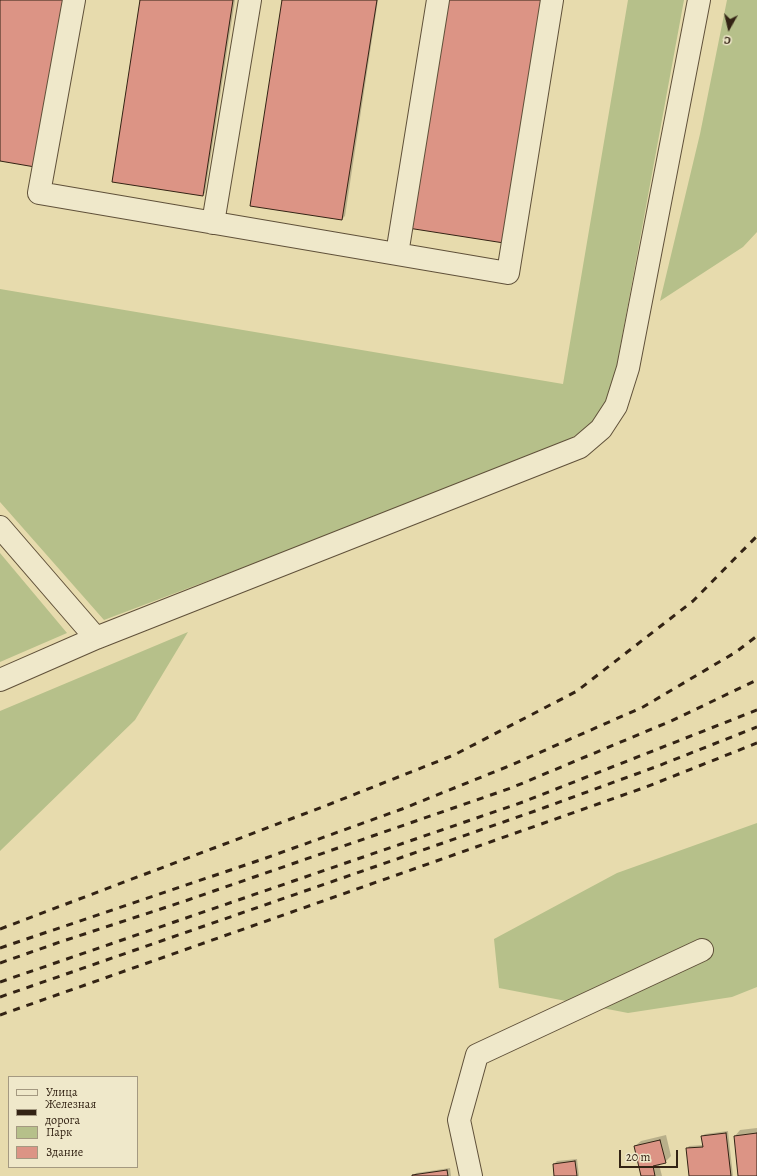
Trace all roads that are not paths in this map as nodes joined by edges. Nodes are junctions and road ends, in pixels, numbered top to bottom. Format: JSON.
{"nodes":[{"id":1,"x":74,"y":0,"type":"edge"},
{"id":2,"x":250,"y":0,"type":"edge"},
{"id":3,"x":438,"y":0,"type":"edge"},
{"id":4,"x":552,"y":0,"type":"edge"},
{"id":5,"x":699,"y":0,"type":"edge"},
{"id":6,"x":213,"y":223,"type":"junction"},
{"id":7,"x":397,"y":254,"type":"junction"},
{"id":8,"x":0,"y":527,"type":"edge"},
{"id":9,"x":96,"y":638,"type":"junction"},
{"id":10,"x":0,"y":680,"type":"edge"},
{"id":11,"x":702,"y":950,"type":"dead end"},
{"id":12,"x":471,"y":1176,"type":"edge"}],
"edges":[{"from":1,"to":6,"type":"street"},
{"from":2,"to":6,"type":"street"},
{"from":3,"to":7,"type":"street"},
{"from":4,"to":7,"type":"street"},
{"from":5,"to":9,"type":"street"},
{"from":6,"to":7,"type":"street"},
{"from":8,"to":9,"type":"street"},
{"from":9,"to":10,"type":"street"},
{"from":11,"to":12,"type":"street"}]}
